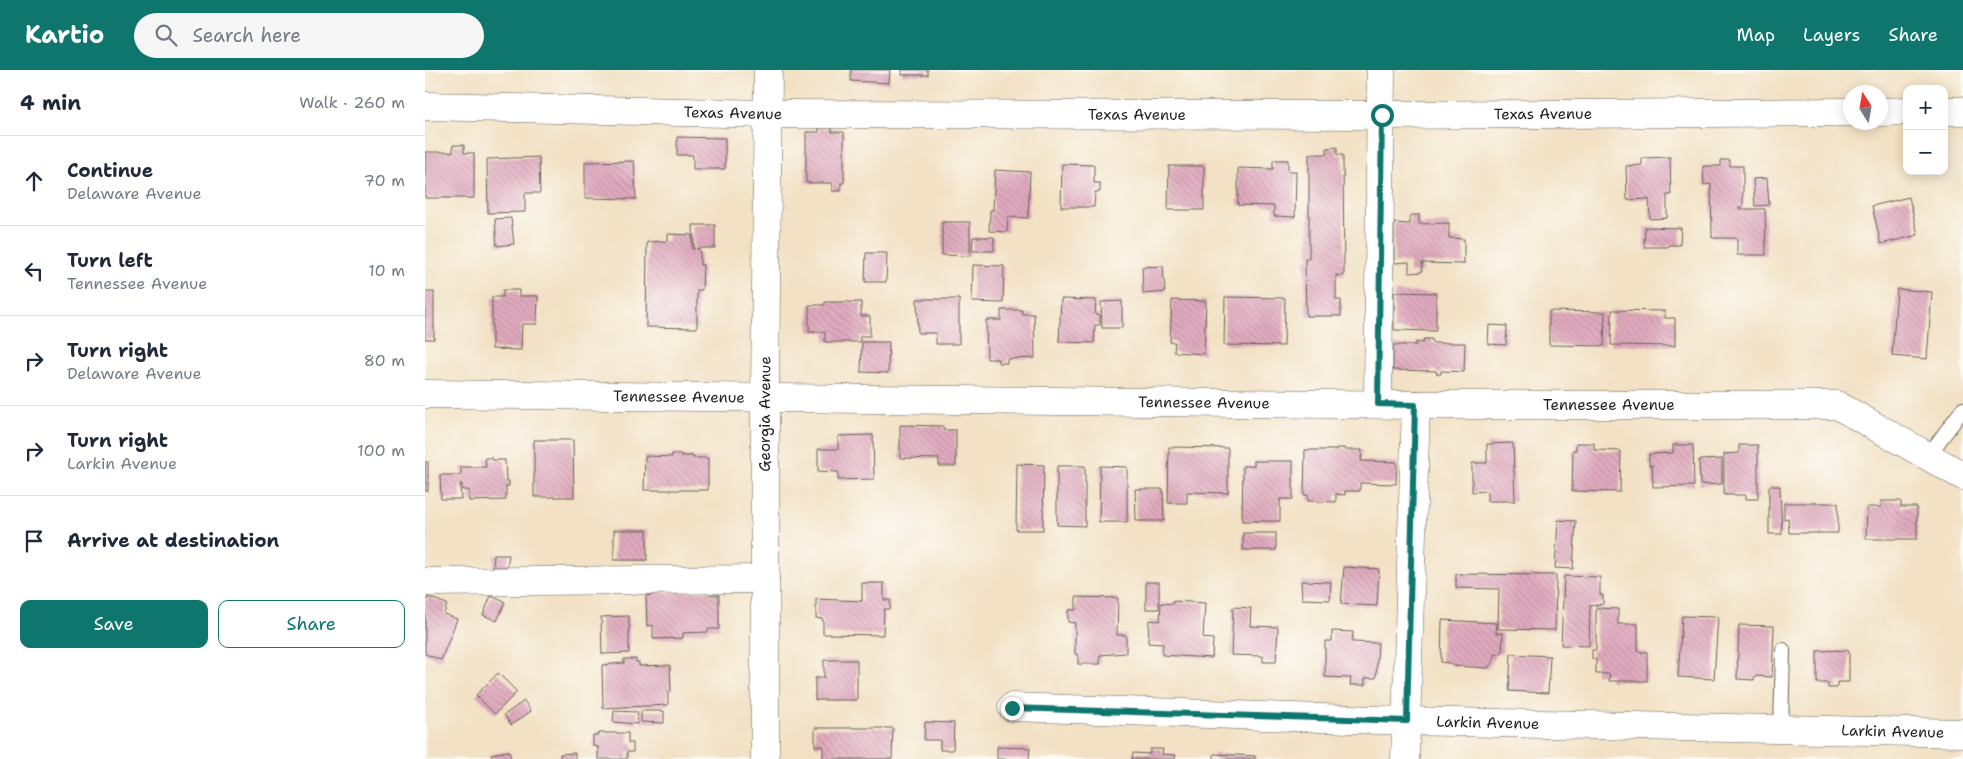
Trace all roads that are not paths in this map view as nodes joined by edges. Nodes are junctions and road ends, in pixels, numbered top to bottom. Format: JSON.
{"nodes":[{"id":1,"x":768,"y":70,"type":"edge"},
{"id":2,"x":1381,"y":70,"type":"edge"},
{"id":3,"x":425,"y":106,"type":"edge"},
{"id":4,"x":1903,"y":111,"type":"edge"},
{"id":5,"x":1948,"y":111,"type":"edge"},
{"id":6,"x":1963,"y":111,"type":"edge"},
{"id":7,"x":1843,"y":112,"type":"edge"},
{"id":8,"x":1888,"y":112,"type":"edge"},
{"id":9,"x":768,"y":114,"type":"junction"},
{"id":10,"x":1382,"y":115,"type":"junction"},
{"id":11,"x":425,"y":394,"type":"edge"},
{"id":12,"x":765,"y":396,"type":"junction"},
{"id":13,"x":1378,"y":404,"type":"junction"},
{"id":14,"x":1415,"y":405,"type":"junction"},
{"id":15,"x":1963,"y":409,"type":"edge"},
{"id":16,"x":1928,"y":456,"type":"junction"},
{"id":17,"x":1963,"y":476,"type":"edge"},
{"id":18,"x":765,"y":579,"type":"junction"},
{"id":19,"x":425,"y":582,"type":"edge"},
{"id":20,"x":1783,"y":650,"type":"dead end"},
{"id":21,"x":1012,"y":708,"type":"dead end"},
{"id":22,"x":1407,"y":721,"type":"junction"},
{"id":23,"x":1781,"y":729,"type":"junction"},
{"id":24,"x":1963,"y":733,"type":"edge"},
{"id":25,"x":765,"y":759,"type":"edge"},
{"id":26,"x":1405,"y":759,"type":"edge"}],
"edges":[{"from":1,"to":9,"type":"street","name":"Georgia Avenue"},
{"from":2,"to":10,"type":"street"},
{"from":3,"to":9,"type":"street","name":"Texas Avenue"},
{"from":4,"to":8,"type":"street"},
{"from":5,"to":6,"type":"street"},
{"from":7,"to":10,"type":"street","name":"Texas Avenue"},
{"from":9,"to":10,"type":"street","name":"Texas Avenue"},
{"from":9,"to":12,"type":"street","name":"Georgia Avenue"},
{"from":10,"to":13,"type":"street"},
{"from":11,"to":12,"type":"street","name":"Tennessee Avenue"},
{"from":12,"to":13,"type":"street","name":"Tennessee Avenue"},
{"from":12,"to":18,"type":"street","name":"Georgia Avenue"},
{"from":13,"to":14,"type":"street","name":"Tennessee Avenue"},
{"from":14,"to":16,"type":"street","name":"Tennessee Avenue"},
{"from":14,"to":22,"type":"street"},
{"from":15,"to":16,"type":"lane"},
{"from":16,"to":17,"type":"street","name":"Tennessee Avenue"},
{"from":18,"to":19,"type":"street"},
{"from":18,"to":25,"type":"street","name":"Georgia Avenue"},
{"from":20,"to":23,"type":"lane"},
{"from":21,"to":22,"type":"street","name":"Larkin Avenue"},
{"from":22,"to":23,"type":"street","name":"Larkin Avenue"},
{"from":22,"to":26,"type":"street"},
{"from":23,"to":24,"type":"street","name":"Larkin Avenue"}]}
